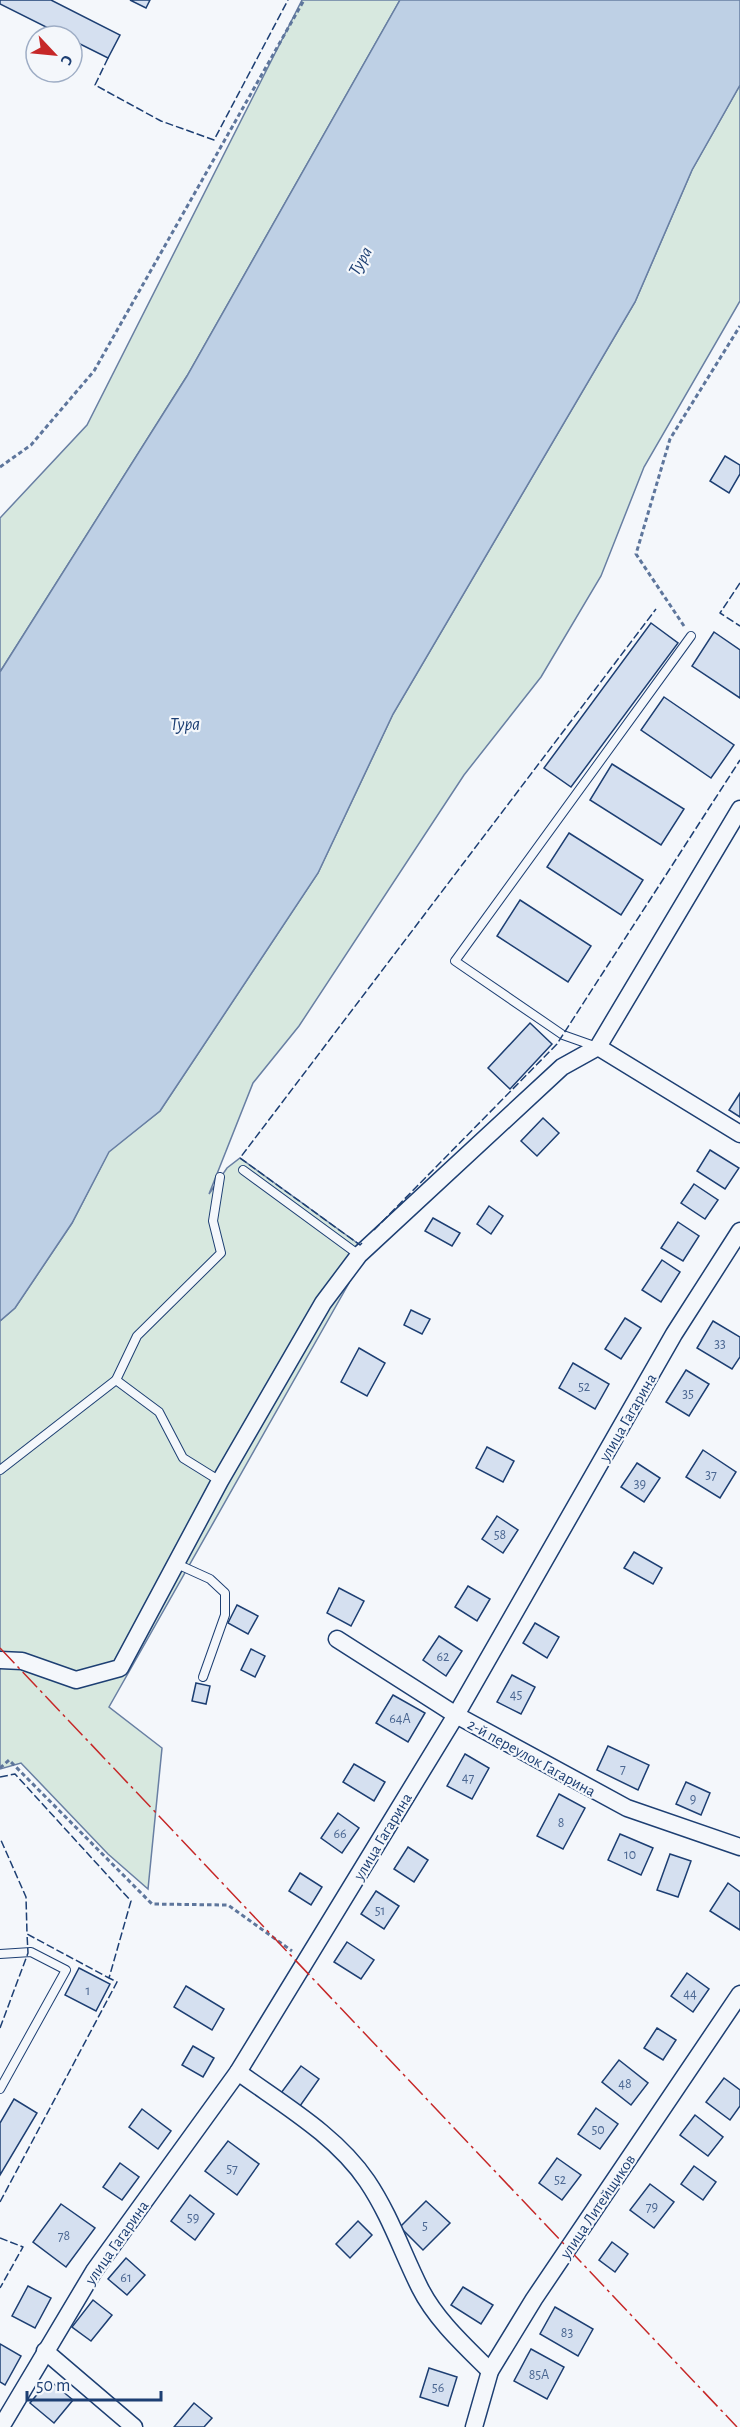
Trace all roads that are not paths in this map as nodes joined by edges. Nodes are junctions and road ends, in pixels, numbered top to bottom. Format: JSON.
{"nodes":[{"id":1,"x":691,"y":636,"type":"road end"},
{"id":2,"x":740,"y":809,"type":"edge"},
{"id":3,"x":598,"y":1047,"type":"junction"},
{"id":4,"x":740,"y":1134,"type":"edge"},
{"id":5,"x":243,"y":1170,"type":"dead end"},
{"id":6,"x":220,"y":1177,"type":"dead end"},
{"id":7,"x":740,"y":1231,"type":"edge"},
{"id":8,"x":359,"y":1255,"type":"junction"},
{"id":9,"x":116,"y":1380,"type":"junction"},
{"id":10,"x":0,"y":1470,"type":"edge"},
{"id":11,"x":220,"y":1481,"type":"junction"},
{"id":12,"x":177,"y":1564,"type":"junction"},
{"id":13,"x":337,"y":1639,"type":"dead end"},
{"id":14,"x":0,"y":1660,"type":"edge"},
{"id":15,"x":203,"y":1677,"type":"dead end"},
{"id":16,"x":456,"y":1715,"type":"junction"},
{"id":17,"x":740,"y":1847,"type":"edge"},
{"id":18,"x":0,"y":1954,"type":"edge"},
{"id":19,"x":740,"y":1994,"type":"edge"},
{"id":20,"x":238,"y":2072,"type":"junction"},
{"id":21,"x":0,"y":2089,"type":"edge"},
{"id":22,"x":45,"y":2351,"type":"junction"},
{"id":23,"x":490,"y":2371,"type":"junction"},
{"id":24,"x":1,"y":2427,"type":"edge"},
{"id":25,"x":134,"y":2427,"type":"edge"},
{"id":26,"x":474,"y":2427,"type":"edge"}],
"edges":[{"from":1,"to":3,"type":"lane"},
{"from":2,"to":3,"type":"street"},
{"from":3,"to":4,"type":"street"},
{"from":3,"to":8,"type":"street"},
{"from":5,"to":8,"type":"lane"},
{"from":6,"to":9,"type":"lane"},
{"from":7,"to":16,"type":"street","name":"улица Гагарина"},
{"from":8,"to":11,"type":"street"},
{"from":9,"to":10,"type":"lane"},
{"from":9,"to":11,"type":"lane"},
{"from":11,"to":12,"type":"street"},
{"from":12,"to":14,"type":"street"},
{"from":12,"to":15,"type":"lane"},
{"from":13,"to":16,"type":"street","name":"2-й переулок Гагарина"},
{"from":16,"to":17,"type":"street","name":"2-й переулок Гагарина"},
{"from":16,"to":20,"type":"street","name":"улица Гагарина"},
{"from":18,"to":21,"type":"lane"},
{"from":19,"to":23,"type":"street","name":"улица Литейщиков"},
{"from":20,"to":22,"type":"street","name":"улица Гагарина"},
{"from":20,"to":23,"type":"street"},
{"from":22,"to":24,"type":"street","name":"улица Гагарина"},
{"from":22,"to":25,"type":"street"},
{"from":23,"to":26,"type":"street","name":"улица Литейщиков"}]}
